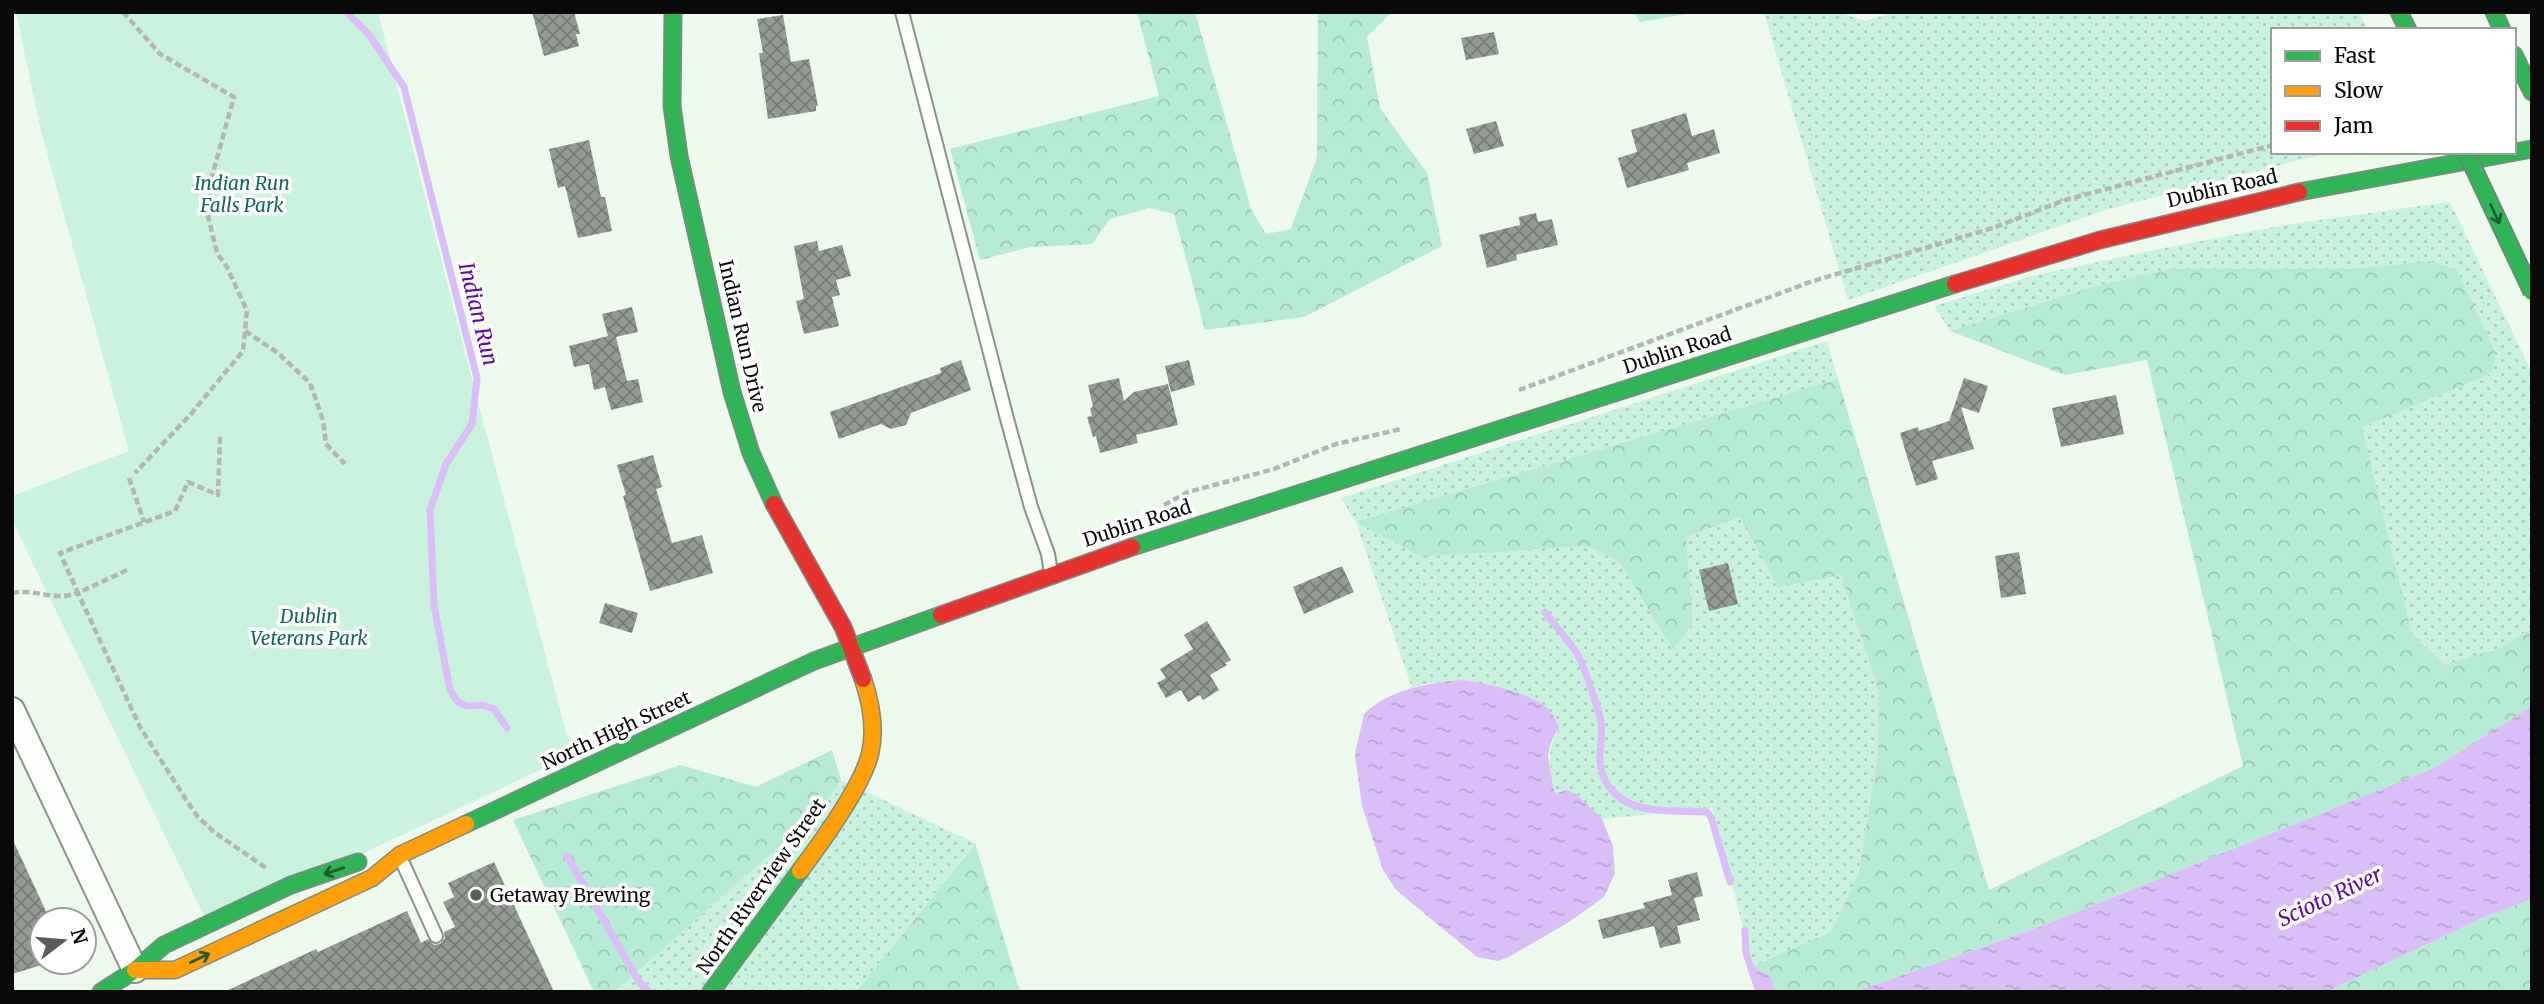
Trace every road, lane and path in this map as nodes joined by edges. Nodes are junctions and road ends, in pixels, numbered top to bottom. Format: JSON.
{"nodes":[{"id":1,"x":123,"y":12,"type":"edge"},
{"id":2,"x":673,"y":12,"type":"edge"},
{"id":3,"x":902,"y":12,"type":"edge"},
{"id":4,"x":2399,"y":12,"type":"edge"},
{"id":5,"x":2407,"y":28,"type":"edge"},
{"id":6,"x":2516,"y":59,"type":"edge"},
{"id":7,"x":2532,"y":92,"type":"edge"},
{"id":8,"x":2271,"y":146,"type":"edge"},
{"id":9,"x":2467,"y":154,"type":"edge"},
{"id":10,"x":2506,"y":154,"type":"edge"},
{"id":11,"x":2532,"y":292,"type":"edge"},
{"id":12,"x":245,"y":331,"type":"junction"},
{"id":13,"x":1519,"y":390,"type":"dead end"},
{"id":14,"x":1402,"y":428,"type":"dead end"},
{"id":15,"x":220,"y":437,"type":"dead end"},
{"id":16,"x":345,"y":464,"type":"dead end"},
{"id":17,"x":135,"y":473,"type":"dead end"},
{"id":18,"x":129,"y":478,"type":"dead end"},
{"id":19,"x":1156,"y":511,"type":"dead end"},
{"id":20,"x":144,"y":522,"type":"junction"},
{"id":21,"x":127,"y":570,"type":"dead end"},
{"id":22,"x":1051,"y":574,"type":"junction"},
{"id":23,"x":12,"y":593,"type":"edge"},
{"id":24,"x":78,"y":593,"type":"junction"},
{"id":25,"x":850,"y":646,"type":"junction"},
{"id":26,"x":12,"y":710,"type":"edge"},
{"id":27,"x":400,"y":855,"type":"junction"},
{"id":28,"x":271,"y":872,"type":"dead end"},
{"id":29,"x":436,"y":936,"type":"dead end"},
{"id":30,"x":135,"y":970,"type":"junction"},
{"id":31,"x":715,"y":987,"type":"edge"},
{"id":32,"x":101,"y":992,"type":"edge"}],
"edges":[{"from":1,"to":12,"type":"path"},
{"from":2,"to":25,"type":"main road","name":"Indian Run Drive"},
{"from":3,"to":22,"type":"lane"},
{"from":4,"to":5,"type":"main road"},
{"from":6,"to":7,"type":"main road"},
{"from":8,"to":13,"type":"path"},
{"from":9,"to":11,"type":"main road","one_way":true,"bridge":true},
{"from":10,"to":22,"type":"main road","name":"Dublin Road"},
{"from":12,"to":16,"type":"path"},
{"from":12,"to":17,"type":"path"},
{"from":14,"to":19,"type":"path"},
{"from":15,"to":20,"type":"path"},
{"from":18,"to":20,"type":"path"},
{"from":20,"to":24,"type":"path"},
{"from":21,"to":24,"type":"path"},
{"from":22,"to":25,"type":"main road","name":"Dublin Road"},
{"from":23,"to":24,"type":"path"},
{"from":24,"to":28,"type":"path"},
{"from":25,"to":27,"type":"main road","name":"North High Street"},
{"from":25,"to":31,"type":"main road","name":"North Riverview Street"},
{"from":26,"to":30,"type":"street"},
{"from":27,"to":29,"type":"lane"},
{"from":27,"to":30,"type":"main road","name":"North High Street","one_way":true},
{"from":30,"to":27,"type":"main road","name":"North High Street","one_way":true},
{"from":30,"to":32,"type":"main road","name":"North High Street"}]}
